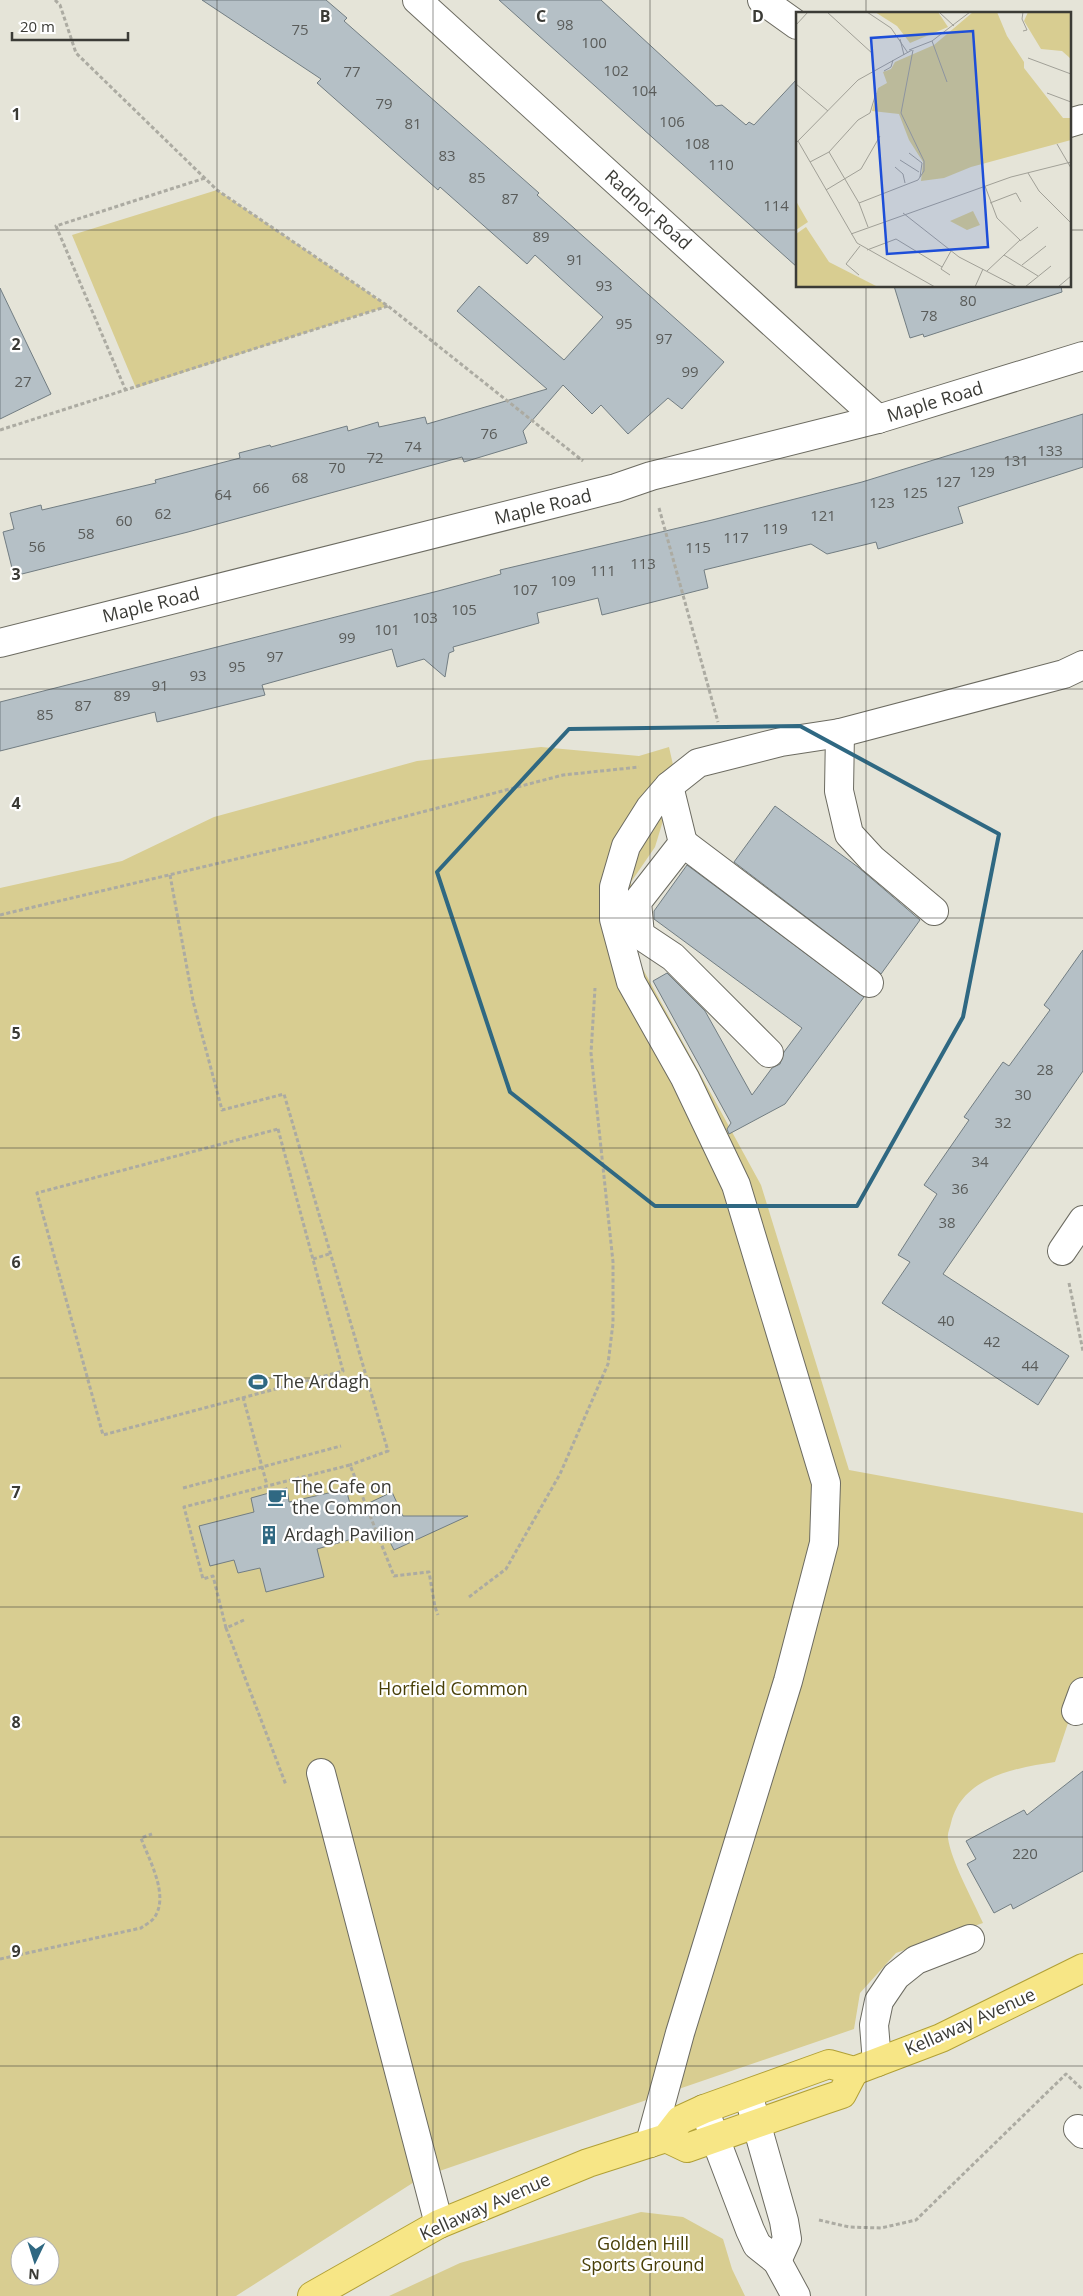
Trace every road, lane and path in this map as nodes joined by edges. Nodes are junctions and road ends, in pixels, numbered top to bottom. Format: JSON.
{"nodes":[{"id":1,"x":55,"y":0,"type":"edge"},
{"id":2,"x":417,"y":0,"type":"edge"},
{"id":3,"x":762,"y":0,"type":"edge"},
{"id":4,"x":796,"y":24,"type":"edge"},
{"id":5,"x":1083,"y":119,"type":"edge"},
{"id":6,"x":1070,"y":123,"type":"edge"},
{"id":7,"x":205,"y":178,"type":"junction"},
{"id":8,"x":388,"y":306,"type":"junction"},
{"id":9,"x":1083,"y":356,"type":"edge"},
{"id":10,"x":126,"y":391,"type":"junction"},
{"id":11,"x":878,"y":419,"type":"junction"},
{"id":12,"x":0,"y":430,"type":"edge"},
{"id":13,"x":651,"y":476,"type":"junction"},
{"id":14,"x":616,"y":488,"type":"junction"},
{"id":15,"x":0,"y":643,"type":"edge"},
{"id":16,"x":1083,"y":666,"type":"edge"},
{"id":17,"x":840,"y":733,"type":"junction"},
{"id":18,"x":727,"y":755,"type":"junction"},
{"id":19,"x":641,"y":766,"type":"dead end"},
{"id":20,"x":670,"y":786,"type":"junction"},
{"id":21,"x":683,"y":843,"type":"junction"},
{"id":22,"x":170,"y":875,"type":"junction"},
{"id":23,"x":934,"y":911,"type":"dead end"},
{"id":24,"x":0,"y":915,"type":"edge"},
{"id":25,"x":869,"y":983,"type":"dead end"},
{"id":26,"x":595,"y":985,"type":"dead end"},
{"id":27,"x":769,"y":1053,"type":"dead end"},
{"id":28,"x":1083,"y":1220,"type":"edge"},
{"id":29,"x":1062,"y":1251,"type":"joint"},
{"id":30,"x":329,"y":1254,"type":"junction"},
{"id":31,"x":313,"y":1259,"type":"junction"},
{"id":32,"x":1083,"y":1351,"type":"edge"},
{"id":33,"x":243,"y":1397,"type":"junction"},
{"id":34,"x":341,"y":1446,"type":"dead end"},
{"id":35,"x":350,"y":1465,"type":"junction"},
{"id":36,"x":262,"y":1466,"type":"junction"},
{"id":37,"x":267,"y":1485,"type":"junction"},
{"id":38,"x":184,"y":1488,"type":"dead end"},
{"id":39,"x":469,"y":1597,"type":"dead end"},
{"id":40,"x":438,"y":1615,"type":"dead end"},
{"id":41,"x":244,"y":1620,"type":"dead end"},
{"id":42,"x":226,"y":1628,"type":"junction"},
{"id":43,"x":322,"y":1773,"type":"dead end"},
{"id":44,"x":286,"y":1786,"type":"dead end"},
{"id":45,"x":152,"y":1834,"type":"dead end"},
{"id":46,"x":970,"y":1939,"type":"dead end"},
{"id":47,"x":0,"y":1959,"type":"edge"},
{"id":48,"x":1083,"y":1968,"type":"edge"},
{"id":49,"x":866,"y":2066,"type":"junction"},
{"id":50,"x":1083,"y":2090,"type":"edge"},
{"id":51,"x":748,"y":2094,"type":"junction"},
{"id":52,"x":704,"y":2109,"type":"junction"},
{"id":53,"x":758,"y":2124,"type":"junction"},
{"id":54,"x":715,"y":2138,"type":"junction"},
{"id":55,"x":658,"y":2140,"type":"junction"},
{"id":56,"x":784,"y":2221,"type":"junction"},
{"id":57,"x":439,"y":2224,"type":"junction"},
{"id":58,"x":777,"y":2261,"type":"junction"},
{"id":59,"x":312,"y":2296,"type":"edge"},
{"id":60,"x":796,"y":2296,"type":"edge"}],
"edges":[{"from":1,"to":7,"type":"path"},
{"from":2,"to":11,"type":"street","name":"Radnor Road"},
{"from":3,"to":4,"type":"street"},
{"from":5,"to":6,"type":"street"},
{"from":7,"to":8,"type":"path"},
{"from":7,"to":10,"type":"path"},
{"from":8,"to":10,"type":"path"},
{"from":8,"to":14,"type":"path"},
{"from":9,"to":11,"type":"street","name":"Maple Road"},
{"from":10,"to":12,"type":"path"},
{"from":11,"to":13,"type":"street","name":"Maple Road"},
{"from":13,"to":14,"type":"street","name":"Maple Road"},
{"from":13,"to":18,"type":"path"},
{"from":14,"to":15,"type":"street","name":"Maple Road"},
{"from":16,"to":17,"type":"street"},
{"from":17,"to":18,"type":"street"},
{"from":17,"to":23,"type":"street"},
{"from":18,"to":20,"type":"street"},
{"from":19,"to":22,"type":"path"},
{"from":20,"to":21,"type":"street"},
{"from":20,"to":55,"type":"street"},
{"from":21,"to":25,"type":"street"},
{"from":21,"to":27,"type":"street"},
{"from":22,"to":24,"type":"path"},
{"from":22,"to":30,"type":"path"},
{"from":26,"to":39,"type":"path"},
{"from":28,"to":29,"type":"street"},
{"from":29,"to":32,"type":"path"},
{"from":30,"to":31,"type":"path"},
{"from":30,"to":35,"type":"path"},
{"from":31,"to":33,"type":"path"},
{"from":31,"to":33,"type":"path"},
{"from":33,"to":36,"type":"path"},
{"from":34,"to":36,"type":"path"},
{"from":35,"to":37,"type":"path"},
{"from":35,"to":40,"type":"path"},
{"from":36,"to":37,"type":"path"},
{"from":36,"to":38,"type":"path"},
{"from":37,"to":42,"type":"path"},
{"from":41,"to":42,"type":"path"},
{"from":42,"to":44,"type":"path"},
{"from":43,"to":57,"type":"street"},
{"from":45,"to":47,"type":"path"},
{"from":46,"to":49,"type":"street"},
{"from":48,"to":49,"type":"main road","name":"Kellaway Avenue"},
{"from":49,"to":51,"type":"main road"},
{"from":49,"to":53,"type":"main road"},
{"from":50,"to":56,"type":"path"},
{"from":51,"to":52,"type":"main road"},
{"from":51,"to":53,"type":"street"},
{"from":52,"to":54,"type":"street"},
{"from":52,"to":55,"type":"main road"},
{"from":53,"to":54,"type":"main road"},
{"from":53,"to":56,"type":"street"},
{"from":54,"to":55,"type":"main road"},
{"from":54,"to":58,"type":"street"},
{"from":55,"to":57,"type":"main road","name":"Kellaway Avenue"},
{"from":56,"to":58,"type":"street"},
{"from":57,"to":59,"type":"main road","name":"Kellaway Avenue"},
{"from":58,"to":60,"type":"street"}]}
